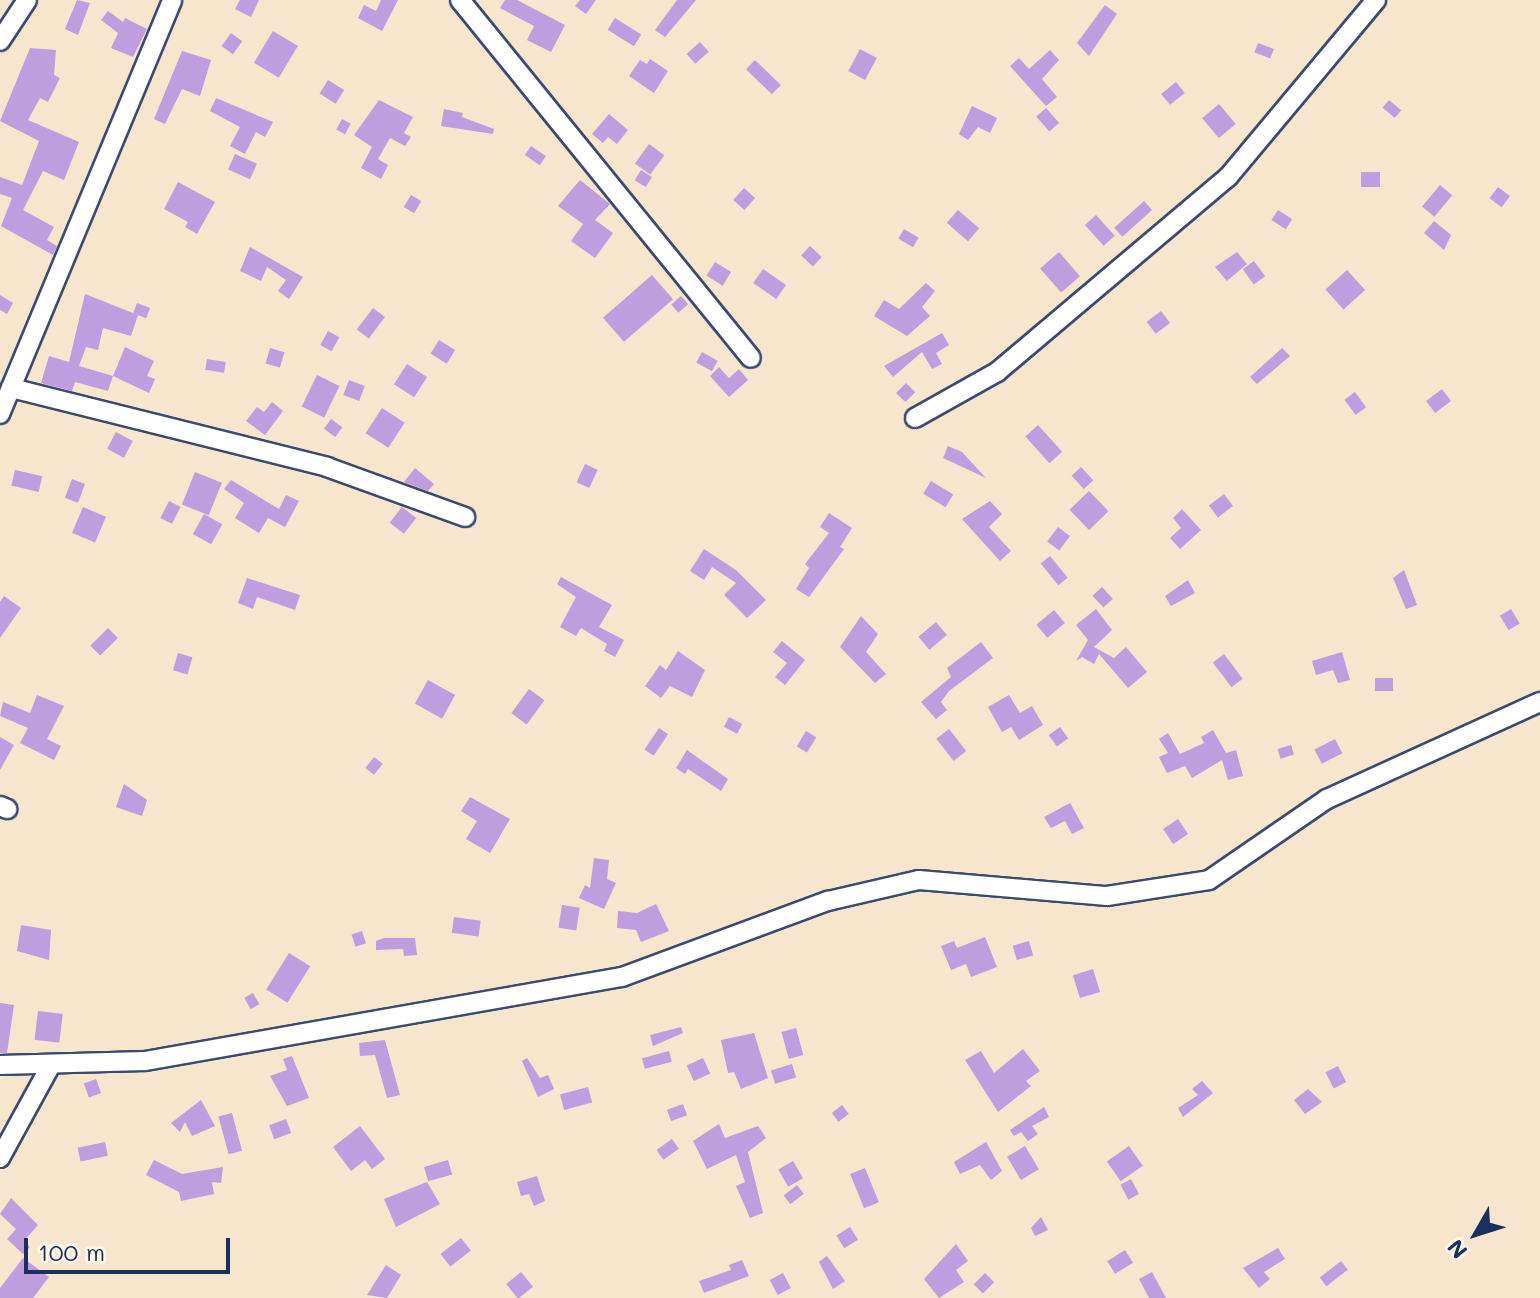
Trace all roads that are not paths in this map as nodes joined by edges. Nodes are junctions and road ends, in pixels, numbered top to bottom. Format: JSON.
{"nodes":[{"id":1,"x":27,"y":0,"type":"edge"},
{"id":2,"x":172,"y":0,"type":"edge"},
{"id":3,"x":460,"y":0,"type":"edge"},
{"id":4,"x":1376,"y":0,"type":"edge"},
{"id":5,"x":0,"y":41,"type":"edge"},
{"id":6,"x":751,"y":358,"type":"dead end"},
{"id":7,"x":11,"y":388,"type":"junction"},
{"id":8,"x":0,"y":414,"type":"edge"},
{"id":9,"x":915,"y":418,"type":"dead end"},
{"id":10,"x":465,"y":517,"type":"dead end"},
{"id":11,"x":1540,"y":702,"type":"edge"},
{"id":12,"x":0,"y":1065,"type":"edge"},
{"id":13,"x":51,"y":1065,"type":"junction"},
{"id":14,"x":0,"y":1158,"type":"edge"}],
"edges":[{"from":1,"to":5,"type":"street"},
{"from":2,"to":7,"type":"street"},
{"from":3,"to":6,"type":"street"},
{"from":4,"to":9,"type":"street"},
{"from":7,"to":8,"type":"street"},
{"from":7,"to":10,"type":"street"},
{"from":11,"to":13,"type":"street"},
{"from":12,"to":13,"type":"street"},
{"from":13,"to":14,"type":"street"}]}
